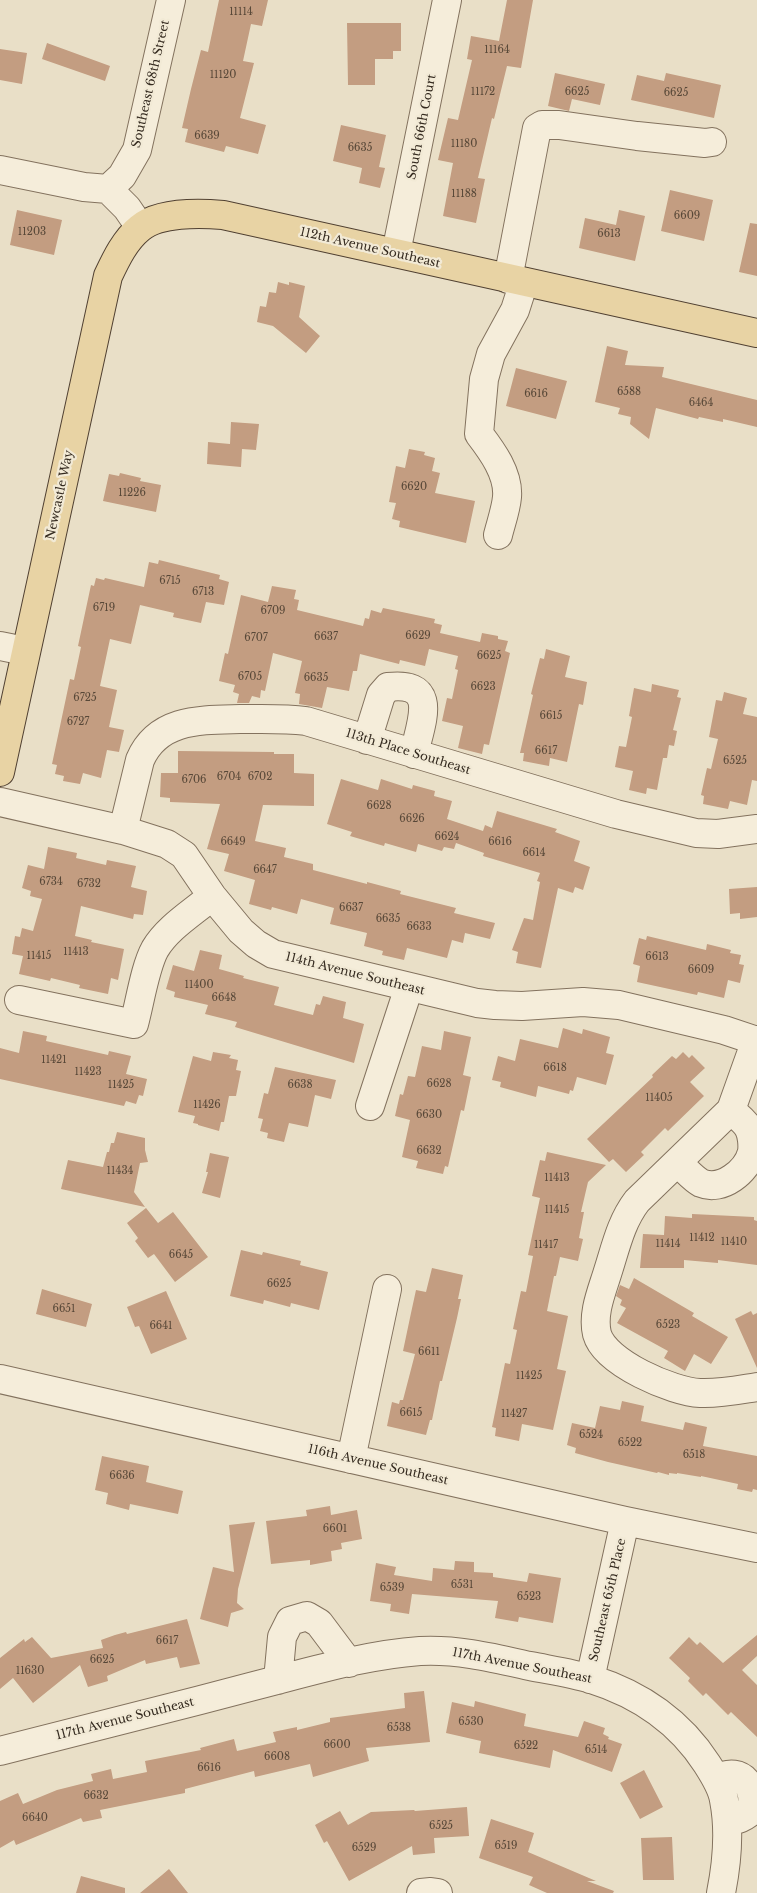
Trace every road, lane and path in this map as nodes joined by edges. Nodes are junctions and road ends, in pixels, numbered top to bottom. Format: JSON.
{"nodes":[{"id":1,"x":171,"y":0,"type":"edge"},
{"id":2,"x":447,"y":0,"type":"edge"},
{"id":3,"x":712,"y":142,"type":"dead end"},
{"id":4,"x":0,"y":170,"type":"edge"},
{"id":5,"x":108,"y":189,"type":"junction"},
{"id":6,"x":140,"y":227,"type":"junction"},
{"id":7,"x":396,"y":254,"type":"junction"},
{"id":8,"x":516,"y":280,"type":"junction"},
{"id":9,"x":757,"y":334,"type":"edge"},
{"id":10,"x":498,"y":535,"type":"dead end"},
{"id":11,"x":13,"y":648,"type":"edge"},
{"id":12,"x":368,"y":740,"type":"junction"},
{"id":13,"x":414,"y":754,"type":"junction"},
{"id":14,"x":0,"y":772,"type":"edge"},
{"id":15,"x":0,"y":802,"type":"edge"},
{"id":16,"x":757,"y":829,"type":"edge"},
{"id":17,"x":123,"y":830,"type":"junction"},
{"id":18,"x":212,"y":896,"type":"junction"},
{"id":19,"x":409,"y":987,"type":"junction"},
{"id":20,"x":19,"y":1000,"type":"dead end"},
{"id":21,"x":757,"y":1041,"type":"edge"},
{"id":22,"x":370,"y":1106,"type":"dead end"},
{"id":23,"x":731,"y":1110,"type":"junction"},
{"id":24,"x":678,"y":1163,"type":"junction"},
{"id":25,"x":387,"y":1289,"type":"dead end"},
{"id":26,"x":0,"y":1379,"type":"edge"},
{"id":27,"x":757,"y":1387,"type":"edge"},
{"id":28,"x":351,"y":1459,"type":"junction"},
{"id":29,"x":626,"y":1522,"type":"junction"},
{"id":30,"x":757,"y":1548,"type":"edge"},
{"id":31,"x":349,"y":1663,"type":"junction"},
{"id":32,"x":590,"y":1679,"type":"junction"},
{"id":33,"x":278,"y":1680,"type":"junction"},
{"id":34,"x":0,"y":1751,"type":"edge"},
{"id":35,"x":722,"y":1800,"type":"junction"},
{"id":36,"x":421,"y":1893,"type":"edge"},
{"id":37,"x":438,"y":1893,"type":"edge"},
{"id":38,"x":721,"y":1893,"type":"edge"}],
"edges":[{"from":1,"to":5,"type":"street","name":"Southeast 68th Street"},
{"from":2,"to":7,"type":"street","name":"South 66th Court"},
{"from":3,"to":8,"type":"street"},
{"from":4,"to":5,"type":"street"},
{"from":5,"to":6,"type":"street"},
{"from":6,"to":7,"type":"main road","name":"112th Avenue Southeast"},
{"from":6,"to":11,"type":"main road","name":"Newcastle Way"},
{"from":7,"to":8,"type":"main road","name":"112th Avenue Southeast"},
{"from":8,"to":9,"type":"main road","name":"112th Avenue Southeast"},
{"from":8,"to":10,"type":"street"},
{"from":11,"to":14,"type":"main road","name":"Newcastle Way"},
{"from":12,"to":13,"type":"street","name":"113th Place Southeast"},
{"from":12,"to":13,"type":"street"},
{"from":12,"to":17,"type":"street","name":"113th Place Southeast"},
{"from":13,"to":16,"type":"street","name":"113th Place Southeast"},
{"from":15,"to":17,"type":"street","name":"114th Avenue Southeast"},
{"from":17,"to":18,"type":"street","name":"114th Avenue Southeast"},
{"from":18,"to":19,"type":"street","name":"114th Avenue Southeast"},
{"from":18,"to":20,"type":"street"},
{"from":19,"to":21,"type":"street","name":"114th Avenue Southeast"},
{"from":19,"to":22,"type":"street"},
{"from":21,"to":23,"type":"street"},
{"from":23,"to":24,"type":"street"},
{"from":23,"to":24,"type":"street"},
{"from":24,"to":27,"type":"street"},
{"from":25,"to":28,"type":"street"},
{"from":26,"to":28,"type":"street","name":"116th Avenue Southeast"},
{"from":28,"to":29,"type":"street","name":"116th Avenue Southeast"},
{"from":29,"to":30,"type":"street","name":"116th Avenue Southeast"},
{"from":29,"to":32,"type":"street","name":"Southeast 65th Place"},
{"from":31,"to":32,"type":"street","name":"117th Avenue Southeast"},
{"from":31,"to":33,"type":"street","name":"117th Avenue Southeast"},
{"from":31,"to":33,"type":"street"},
{"from":32,"to":35,"type":"street","name":"117th Avenue Southeast"},
{"from":33,"to":34,"type":"street","name":"117th Avenue Southeast"},
{"from":35,"to":35,"type":"street"},
{"from":35,"to":38,"type":"street"},
{"from":36,"to":37,"type":"street"}]}
